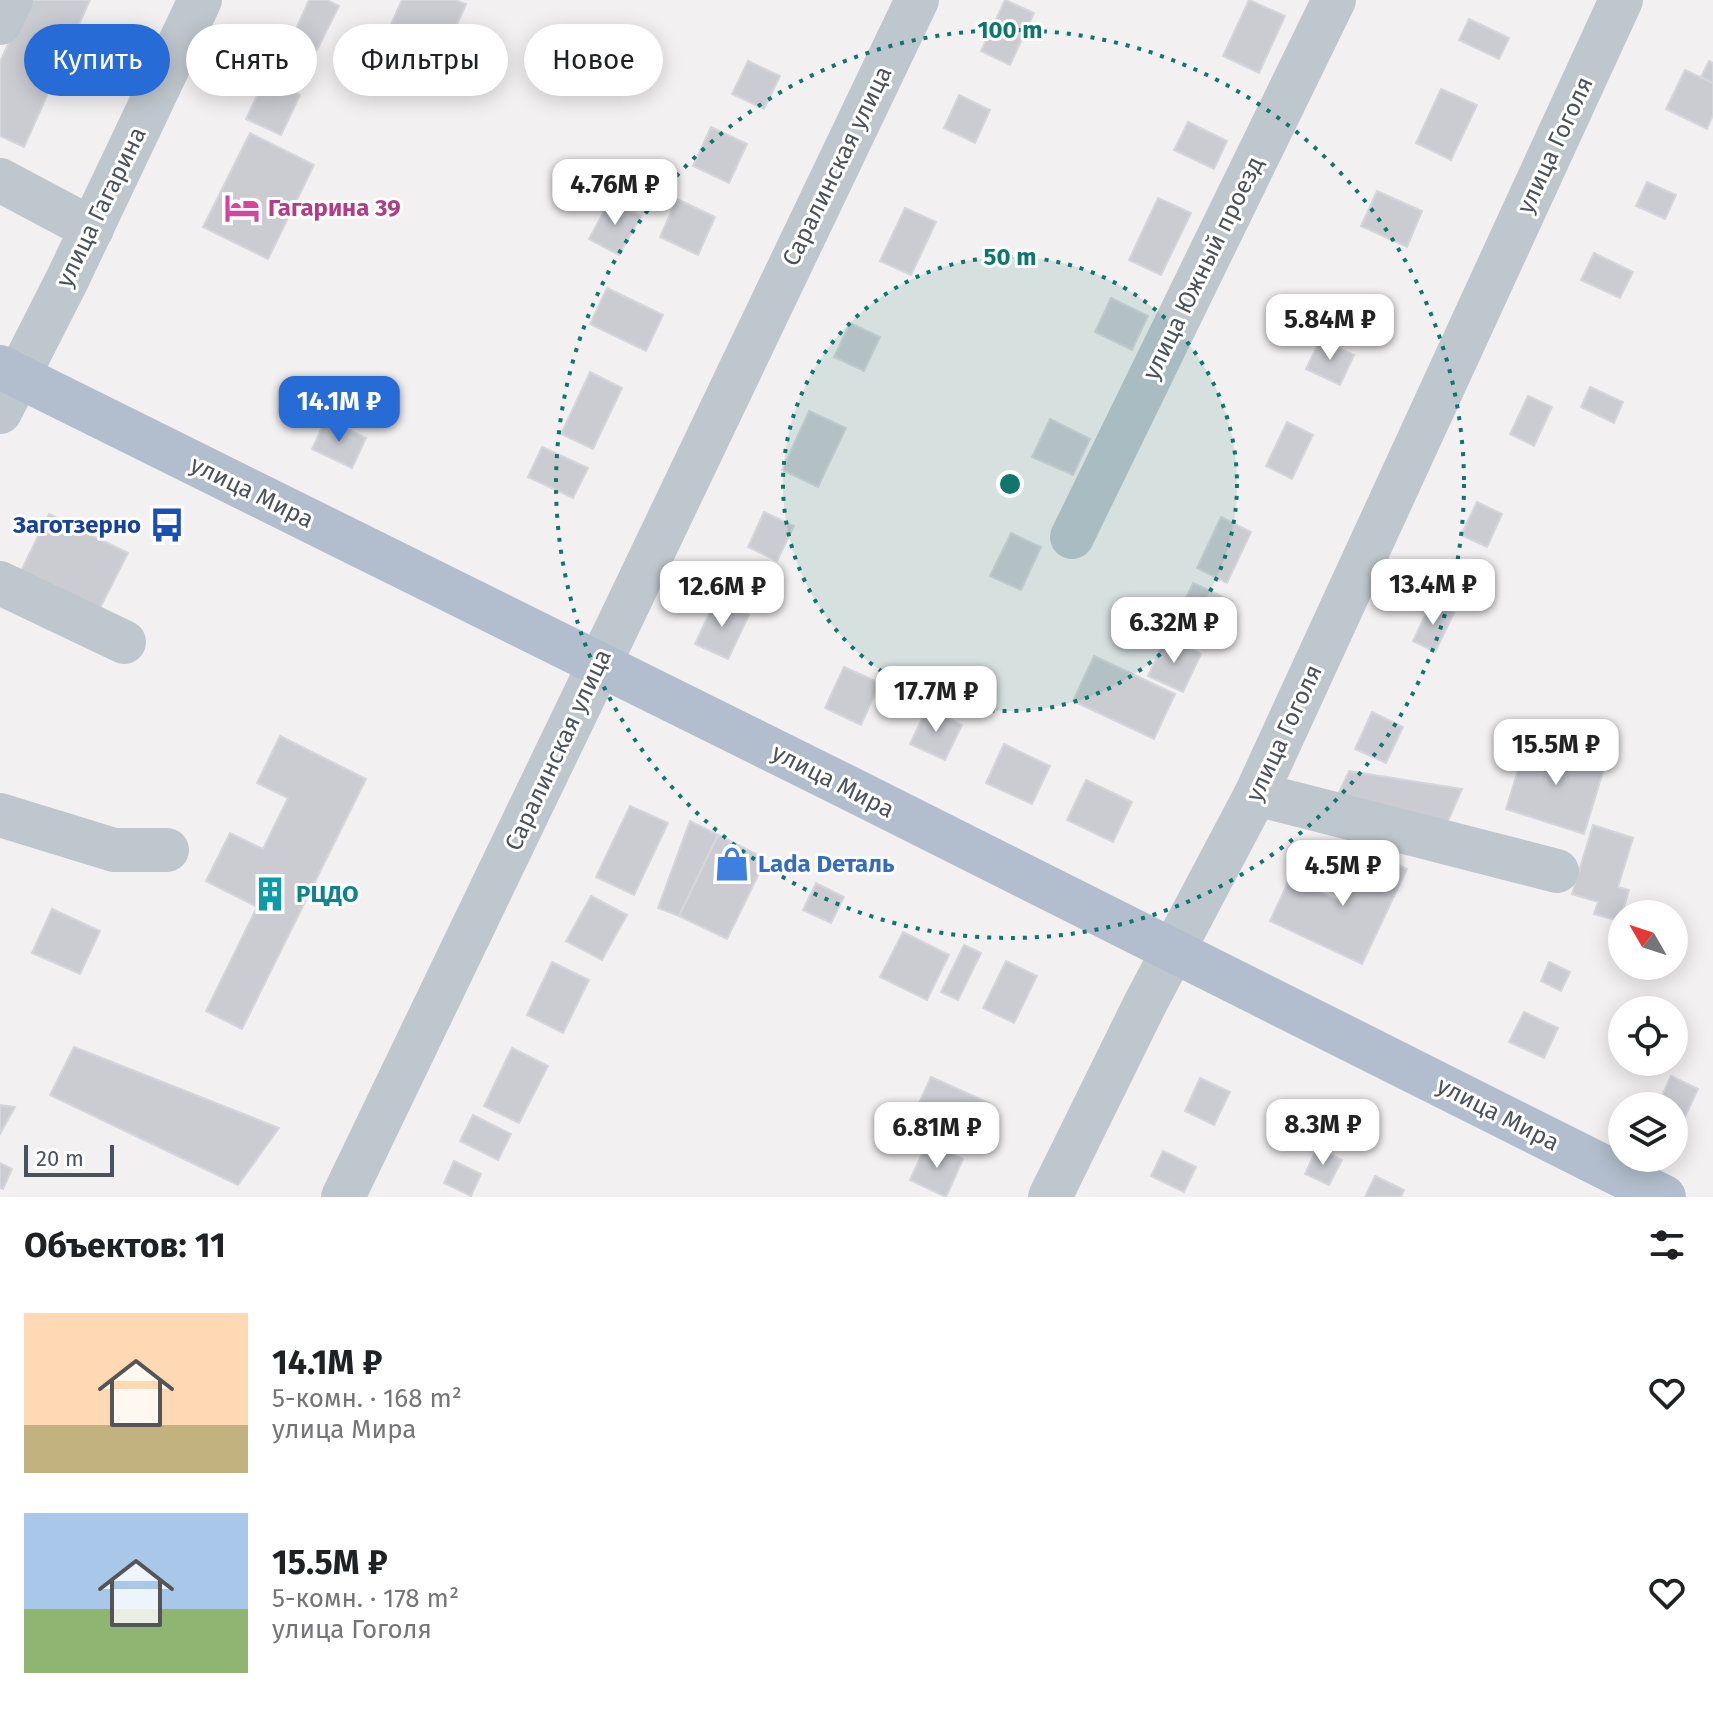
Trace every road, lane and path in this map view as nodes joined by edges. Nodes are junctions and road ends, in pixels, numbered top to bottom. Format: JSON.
{"nodes":[{"id":1,"x":11,"y":0,"type":"edge"},
{"id":2,"x":200,"y":0,"type":"edge"},
{"id":3,"x":917,"y":0,"type":"edge"},
{"id":4,"x":1334,"y":0,"type":"edge"},
{"id":5,"x":1621,"y":0,"type":"edge"},
{"id":6,"x":0,"y":23,"type":"edge"},
{"id":7,"x":0,"y":180,"type":"edge"},
{"id":8,"x":92,"y":229,"type":"junction"},
{"id":9,"x":6,"y":385,"type":"edge"},
{"id":10,"x":1072,"y":537,"type":"dead end"},
{"id":11,"x":0,"y":583,"type":"edge"},
{"id":12,"x":124,"y":642,"type":"dead end"},
{"id":13,"x":598,"y":664,"type":"junction"},
{"id":14,"x":1256,"y":794,"type":"junction"},
{"id":15,"x":0,"y":815,"type":"edge"},
{"id":16,"x":167,"y":850,"type":"dead end"},
{"id":17,"x":1557,"y":871,"type":"dead end"},
{"id":18,"x":1173,"y":952,"type":"junction"},
{"id":19,"x":343,"y":1197,"type":"edge"},
{"id":20,"x":1050,"y":1197,"type":"edge"},
{"id":21,"x":1664,"y":1197,"type":"edge"}],
"edges":[{"from":1,"to":6,"type":"street"},
{"from":2,"to":8,"type":"street","name":"улица Гагарина"},
{"from":3,"to":13,"type":"street","name":"Саралинская улица"},
{"from":4,"to":10,"type":"street","name":"улица Южный проезд"},
{"from":5,"to":14,"type":"street","name":"улица Гоголя"},
{"from":7,"to":8,"type":"street"},
{"from":8,"to":9,"type":"street","name":"улица Гагарина"},
{"from":9,"to":13,"type":"main road","name":"улица Мира"},
{"from":11,"to":12,"type":"street"},
{"from":13,"to":18,"type":"main road","name":"улица Мира"},
{"from":13,"to":19,"type":"street","name":"Саралинская улица"},
{"from":14,"to":17,"type":"street"},
{"from":14,"to":18,"type":"street","name":"улица Гоголя"},
{"from":15,"to":16,"type":"street"},
{"from":18,"to":20,"type":"street","name":"улица Гоголя"},
{"from":18,"to":21,"type":"main road","name":"улица Мира"}]}
